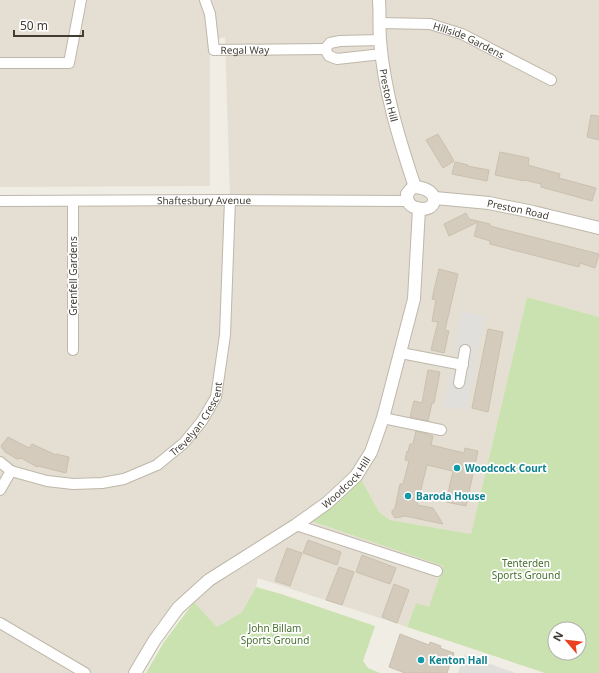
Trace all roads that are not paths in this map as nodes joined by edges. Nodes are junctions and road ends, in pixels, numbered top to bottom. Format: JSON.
{"nodes":[{"id":1,"x":81,"y":0,"type":"edge"},
{"id":2,"x":206,"y":0,"type":"edge"},
{"id":3,"x":380,"y":0,"type":"edge"},
{"id":4,"x":380,"y":23,"type":"junction"},
{"id":5,"x":380,"y":40,"type":"junction"},
{"id":6,"x":325,"y":49,"type":"junction"},
{"id":7,"x":382,"y":54,"type":"junction"},
{"id":8,"x":0,"y":63,"type":"edge"},
{"id":9,"x":552,"y":80,"type":"dead end"},
{"id":10,"x":415,"y":187,"type":"junction"},
{"id":11,"x":435,"y":198,"type":"junction"},
{"id":12,"x":230,"y":200,"type":"junction"},
{"id":13,"x":0,"y":201,"type":"edge"},
{"id":14,"x":73,"y":201,"type":"junction"},
{"id":15,"x":407,"y":201,"type":"junction"},
{"id":16,"x":420,"y":209,"type":"junction"},
{"id":17,"x":599,"y":228,"type":"edge"},
{"id":18,"x":74,"y":350,"type":"dead end"},
{"id":19,"x":465,"y":350,"type":"dead end"},
{"id":20,"x":401,"y":353,"type":"junction"},
{"id":21,"x":463,"y":365,"type":"junction"},
{"id":22,"x":459,"y":383,"type":"dead end"},
{"id":23,"x":383,"y":418,"type":"junction"},
{"id":24,"x":441,"y":430,"type":"dead end"},
{"id":25,"x":0,"y":462,"type":"edge"},
{"id":26,"x":11,"y":471,"type":"junction"},
{"id":27,"x":0,"y":490,"type":"edge"},
{"id":28,"x":296,"y":525,"type":"junction"},
{"id":29,"x":437,"y":571,"type":"dead end"},
{"id":30,"x":0,"y":623,"type":"edge"},
{"id":31,"x":85,"y":673,"type":"edge"},
{"id":32,"x":135,"y":673,"type":"edge"}],
"edges":[{"from":1,"to":8,"type":"street"},
{"from":2,"to":6,"type":"street","name":"Regal Way"},
{"from":3,"to":4,"type":"street","name":"Preston Hill"},
{"from":4,"to":5,"type":"street","name":"Preston Hill"},
{"from":4,"to":9,"type":"street","name":"Hillside Gardens"},
{"from":5,"to":6,"type":"street","name":"Regal Way"},
{"from":5,"to":7,"type":"street","name":"Preston Hill"},
{"from":6,"to":7,"type":"street"},
{"from":7,"to":10,"type":"street","name":"Preston Hill"},
{"from":10,"to":11,"type":"street"},
{"from":10,"to":15,"type":"street"},
{"from":11,"to":16,"type":"street"},
{"from":11,"to":17,"type":"street","name":"Preston Road"},
{"from":12,"to":14,"type":"street","name":"Shaftesbury Avenue"},
{"from":12,"to":15,"type":"street","name":"Shaftesbury Avenue"},
{"from":12,"to":26,"type":"street","name":"Trevelyan Crescent"},
{"from":13,"to":14,"type":"street","name":"Shaftesbury Avenue"},
{"from":14,"to":18,"type":"street","name":"Grenfell Gardens"},
{"from":15,"to":16,"type":"street"},
{"from":16,"to":20,"type":"street","name":"Woodcock Hill"},
{"from":19,"to":21,"type":"street"},
{"from":20,"to":21,"type":"street"},
{"from":20,"to":23,"type":"street","name":"Woodcock Hill"},
{"from":21,"to":22,"type":"street"},
{"from":23,"to":24,"type":"street"},
{"from":23,"to":28,"type":"street","name":"Woodcock Hill"},
{"from":25,"to":26,"type":"street","name":"Trevelyan Crescent"},
{"from":26,"to":27,"type":"street"},
{"from":28,"to":29,"type":"street"},
{"from":28,"to":32,"type":"street","name":"Woodcock Hill"},
{"from":30,"to":31,"type":"street"}]}
